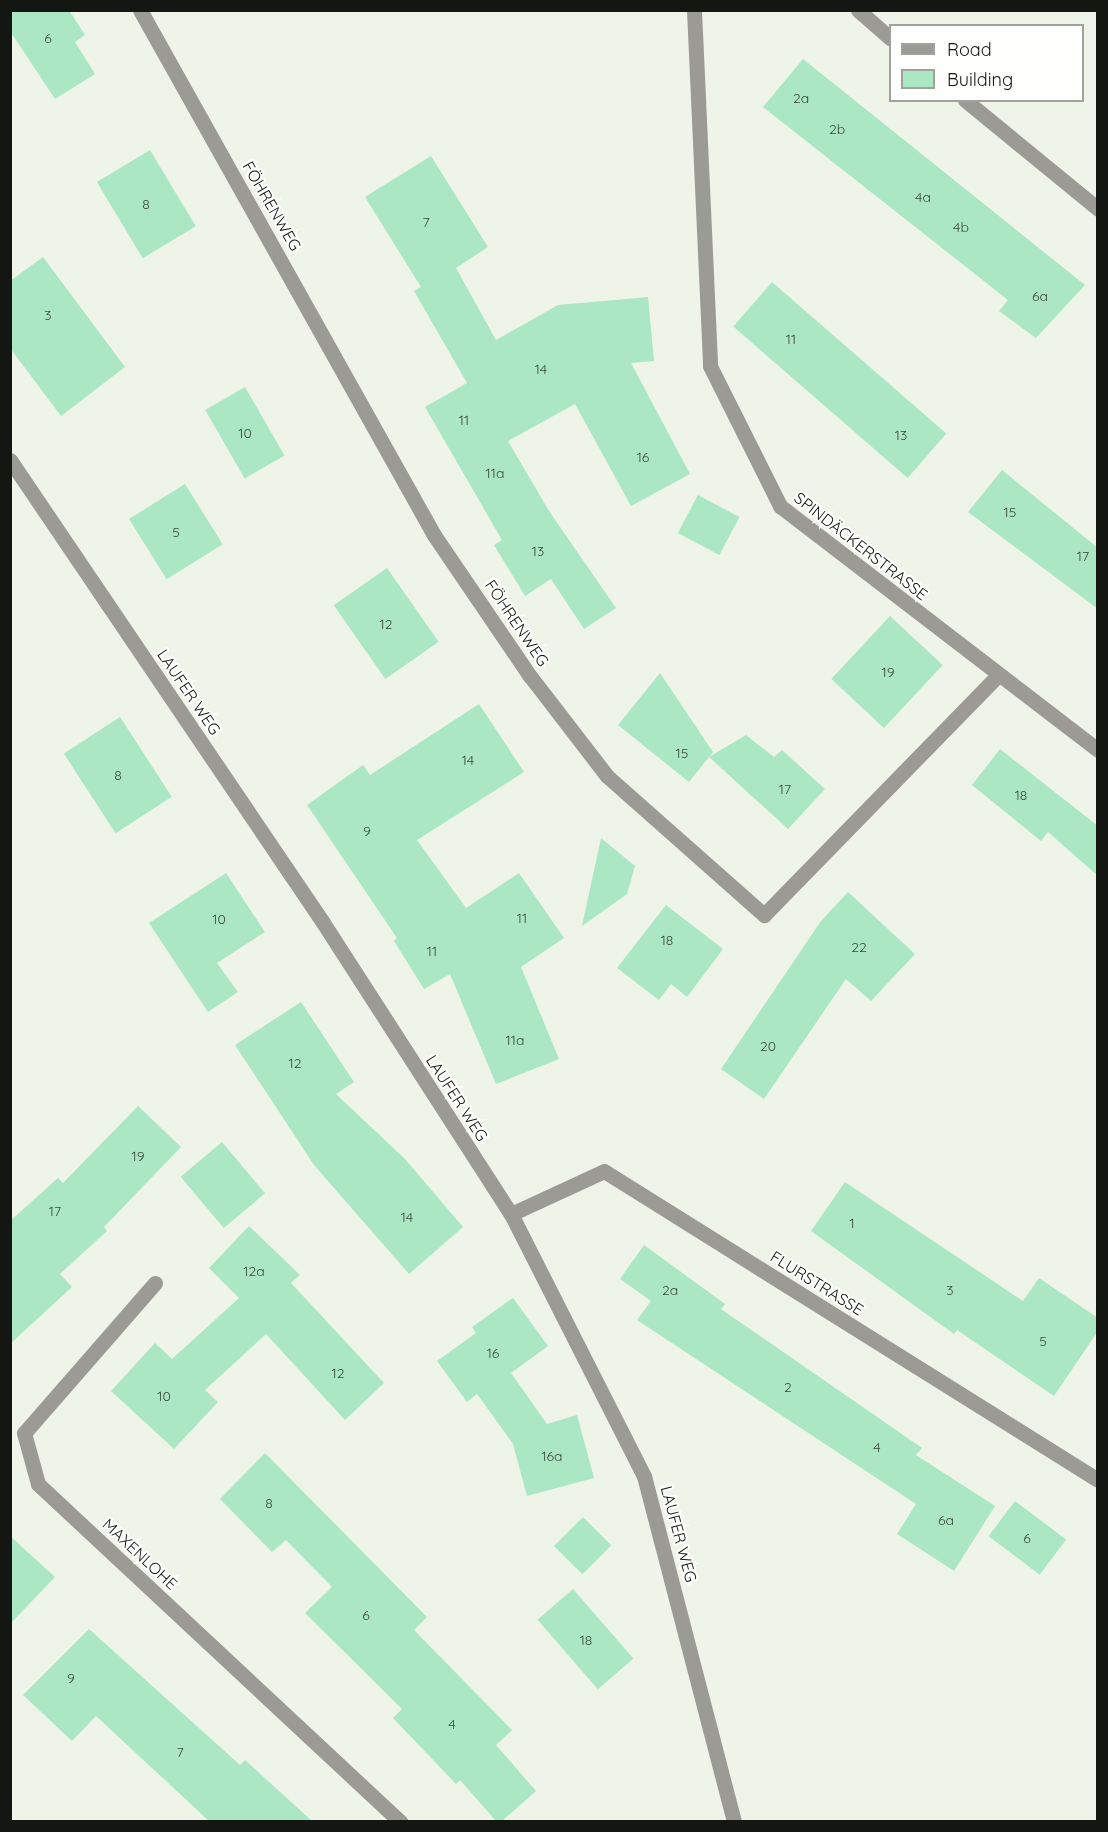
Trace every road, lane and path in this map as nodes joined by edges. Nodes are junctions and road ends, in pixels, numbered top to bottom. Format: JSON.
{"nodes":[{"id":1,"x":140,"y":10,"type":"edge"},
{"id":2,"x":694,"y":10,"type":"edge"},
{"id":3,"x":858,"y":10,"type":"edge"},
{"id":4,"x":889,"y":36,"type":"edge"},
{"id":5,"x":967,"y":102,"type":"edge"},
{"id":6,"x":1098,"y":209,"type":"edge"},
{"id":7,"x":10,"y":460,"type":"edge"},
{"id":8,"x":997,"y":676,"type":"junction"},
{"id":9,"x":1098,"y":750,"type":"edge"},
{"id":10,"x":511,"y":1214,"type":"junction"},
{"id":11,"x":155,"y":1283,"type":"dead end"},
{"id":12,"x":1098,"y":1480,"type":"edge"},
{"id":13,"x":401,"y":1821,"type":"edge"},
{"id":14,"x":734,"y":1821,"type":"edge"}],
"edges":[{"from":1,"to":8,"type":"street","name":"FÖHRENWEG"},
{"from":2,"to":8,"type":"street","name":"SPINDÄCKERSTRASSE"},
{"from":3,"to":4,"type":"street"},
{"from":5,"to":6,"type":"street"},
{"from":7,"to":10,"type":"street","name":"LAUFER WEG"},
{"from":8,"to":9,"type":"street","name":"SPINDÄCKERSTRASSE"},
{"from":10,"to":12,"type":"street","name":"FLURSTRASSE"},
{"from":10,"to":14,"type":"street","name":"LAUFER WEG"},
{"from":11,"to":13,"type":"street","name":"MAXENLOHE"}]}
